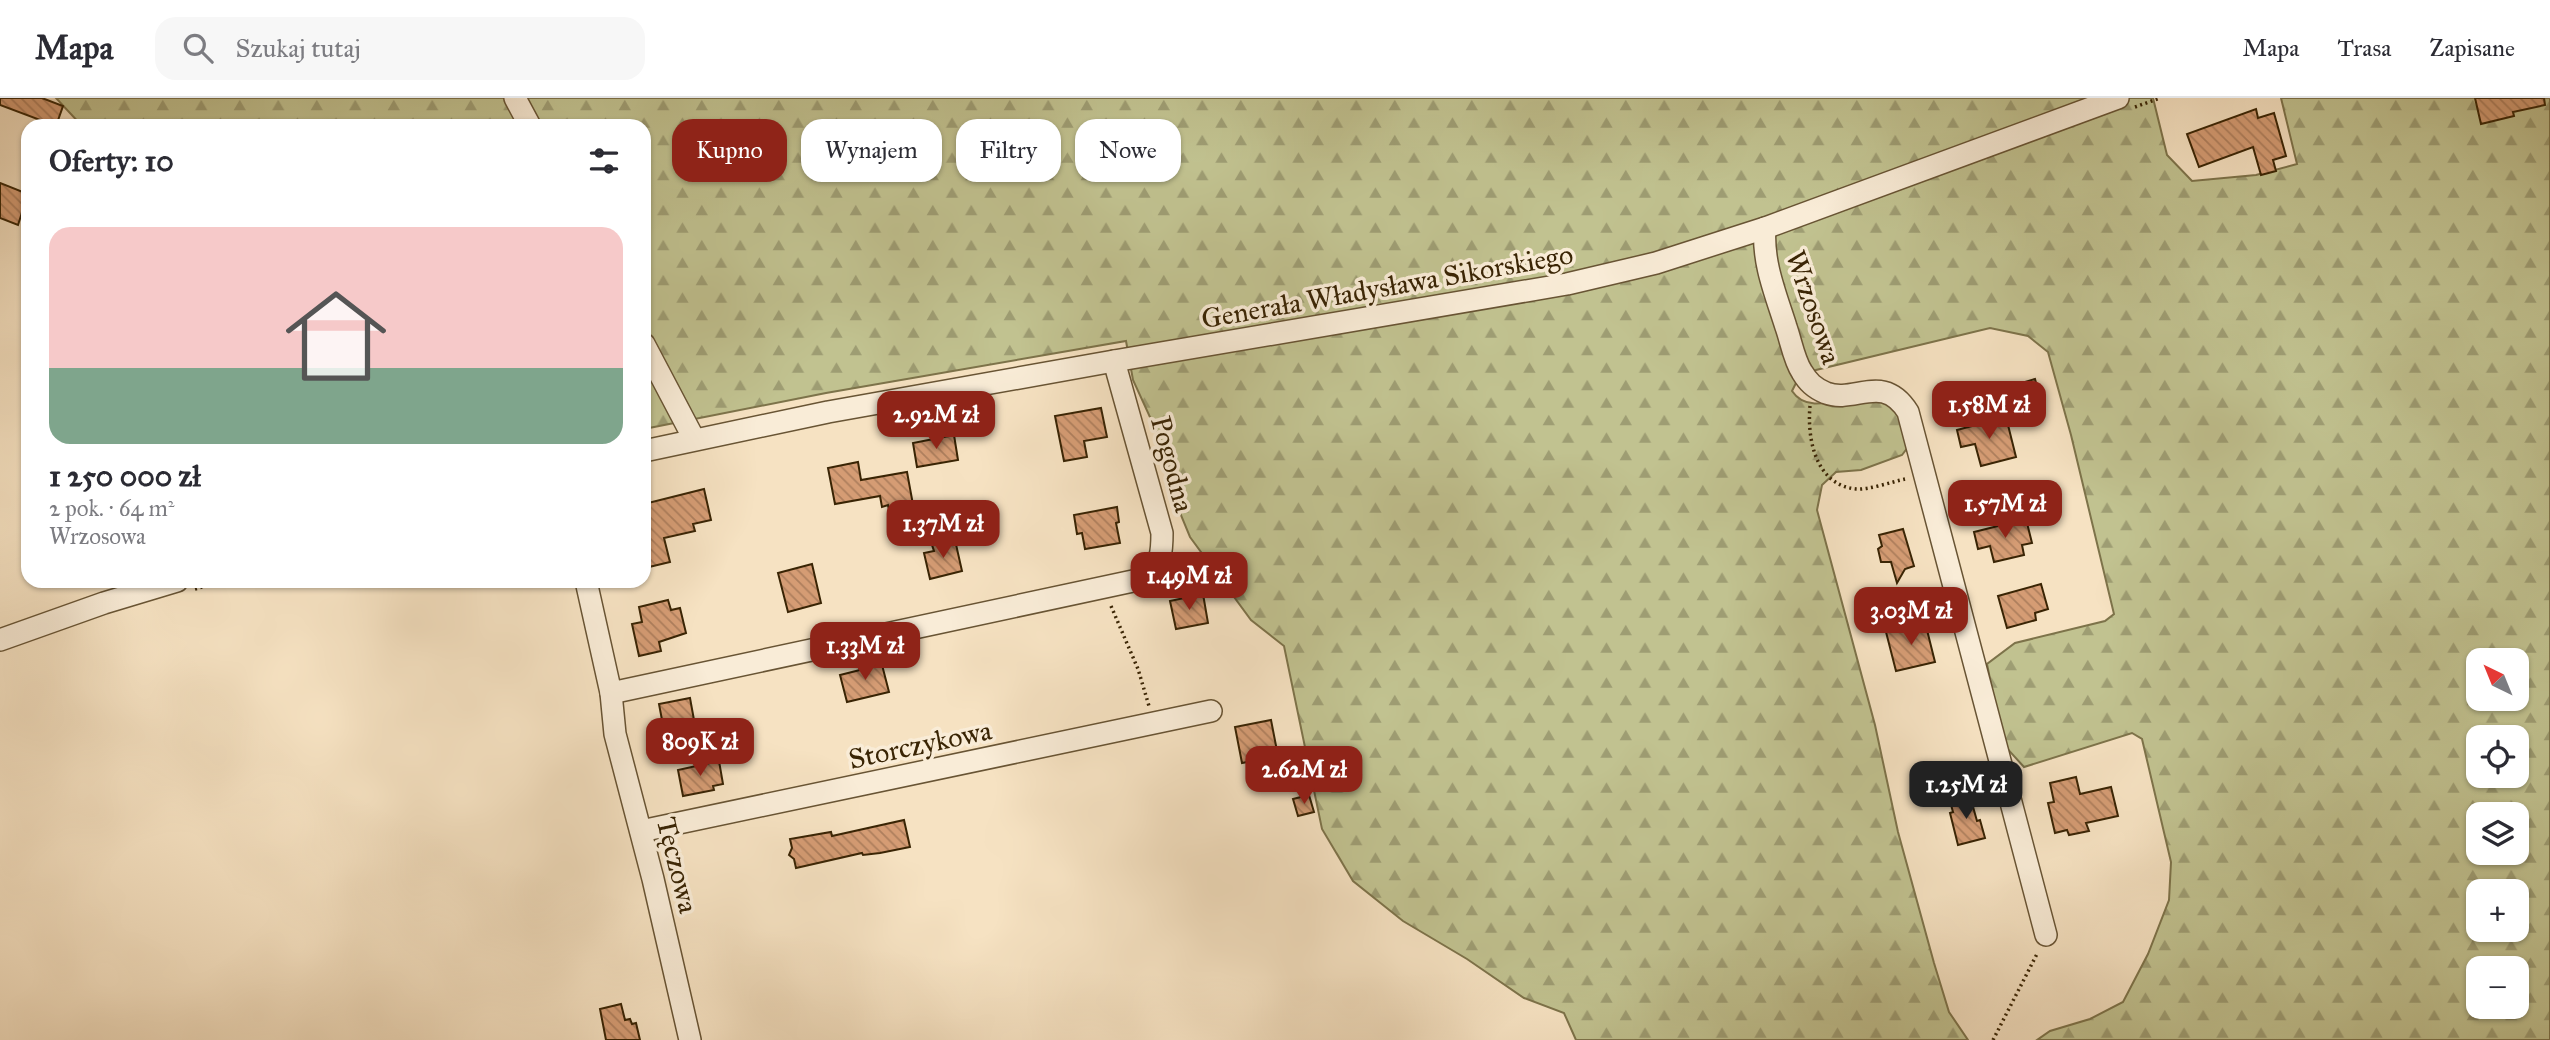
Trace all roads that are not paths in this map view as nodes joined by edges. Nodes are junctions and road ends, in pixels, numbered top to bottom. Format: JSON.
{"nodes":[{"id":1,"x":515,"y":98,"type":"edge"},
{"id":2,"x":2118,"y":98,"type":"edge"},
{"id":3,"x":526,"y":119,"type":"edge"},
{"id":4,"x":1765,"y":228,"type":"junction"},
{"id":5,"x":651,"y":357,"type":"edge"},
{"id":6,"x":1114,"y":360,"type":"junction"},
{"id":7,"x":694,"y":439,"type":"junction"},
{"id":8,"x":651,"y":449,"type":"edge"},
{"id":9,"x":154,"y":588,"type":"edge"},
{"id":10,"x":588,"y":588,"type":"edge"},
{"id":11,"x":0,"y":640,"type":"edge"},
{"id":12,"x":611,"y":693,"type":"junction"},
{"id":13,"x":1211,"y":711,"type":"dead end"},
{"id":14,"x":641,"y":831,"type":"junction"},
{"id":15,"x":2046,"y":935,"type":"road end"},
{"id":16,"x":690,"y":1040,"type":"edge"}],
"edges":[{"from":1,"to":3,"type":"street"},
{"from":2,"to":4,"type":"street","name":"Generała Władysława Sikorskiego"},
{"from":4,"to":6,"type":"street","name":"Generała Władysława Sikorskiego"},
{"from":4,"to":15,"type":"street","name":"Wrzosowa"},
{"from":5,"to":7,"type":"street"},
{"from":6,"to":7,"type":"street","name":"Generała Władysława Sikorskiego"},
{"from":6,"to":12,"type":"street","name":"Pogodna"},
{"from":7,"to":8,"type":"street","name":"Generała Władysława Sikorskiego"},
{"from":9,"to":11,"type":"street"},
{"from":10,"to":12,"type":"street","name":"Tęczowa"},
{"from":12,"to":14,"type":"street","name":"Tęczowa"},
{"from":13,"to":14,"type":"street","name":"Storczykowa"},
{"from":14,"to":16,"type":"street","name":"Tęczowa"}]}
